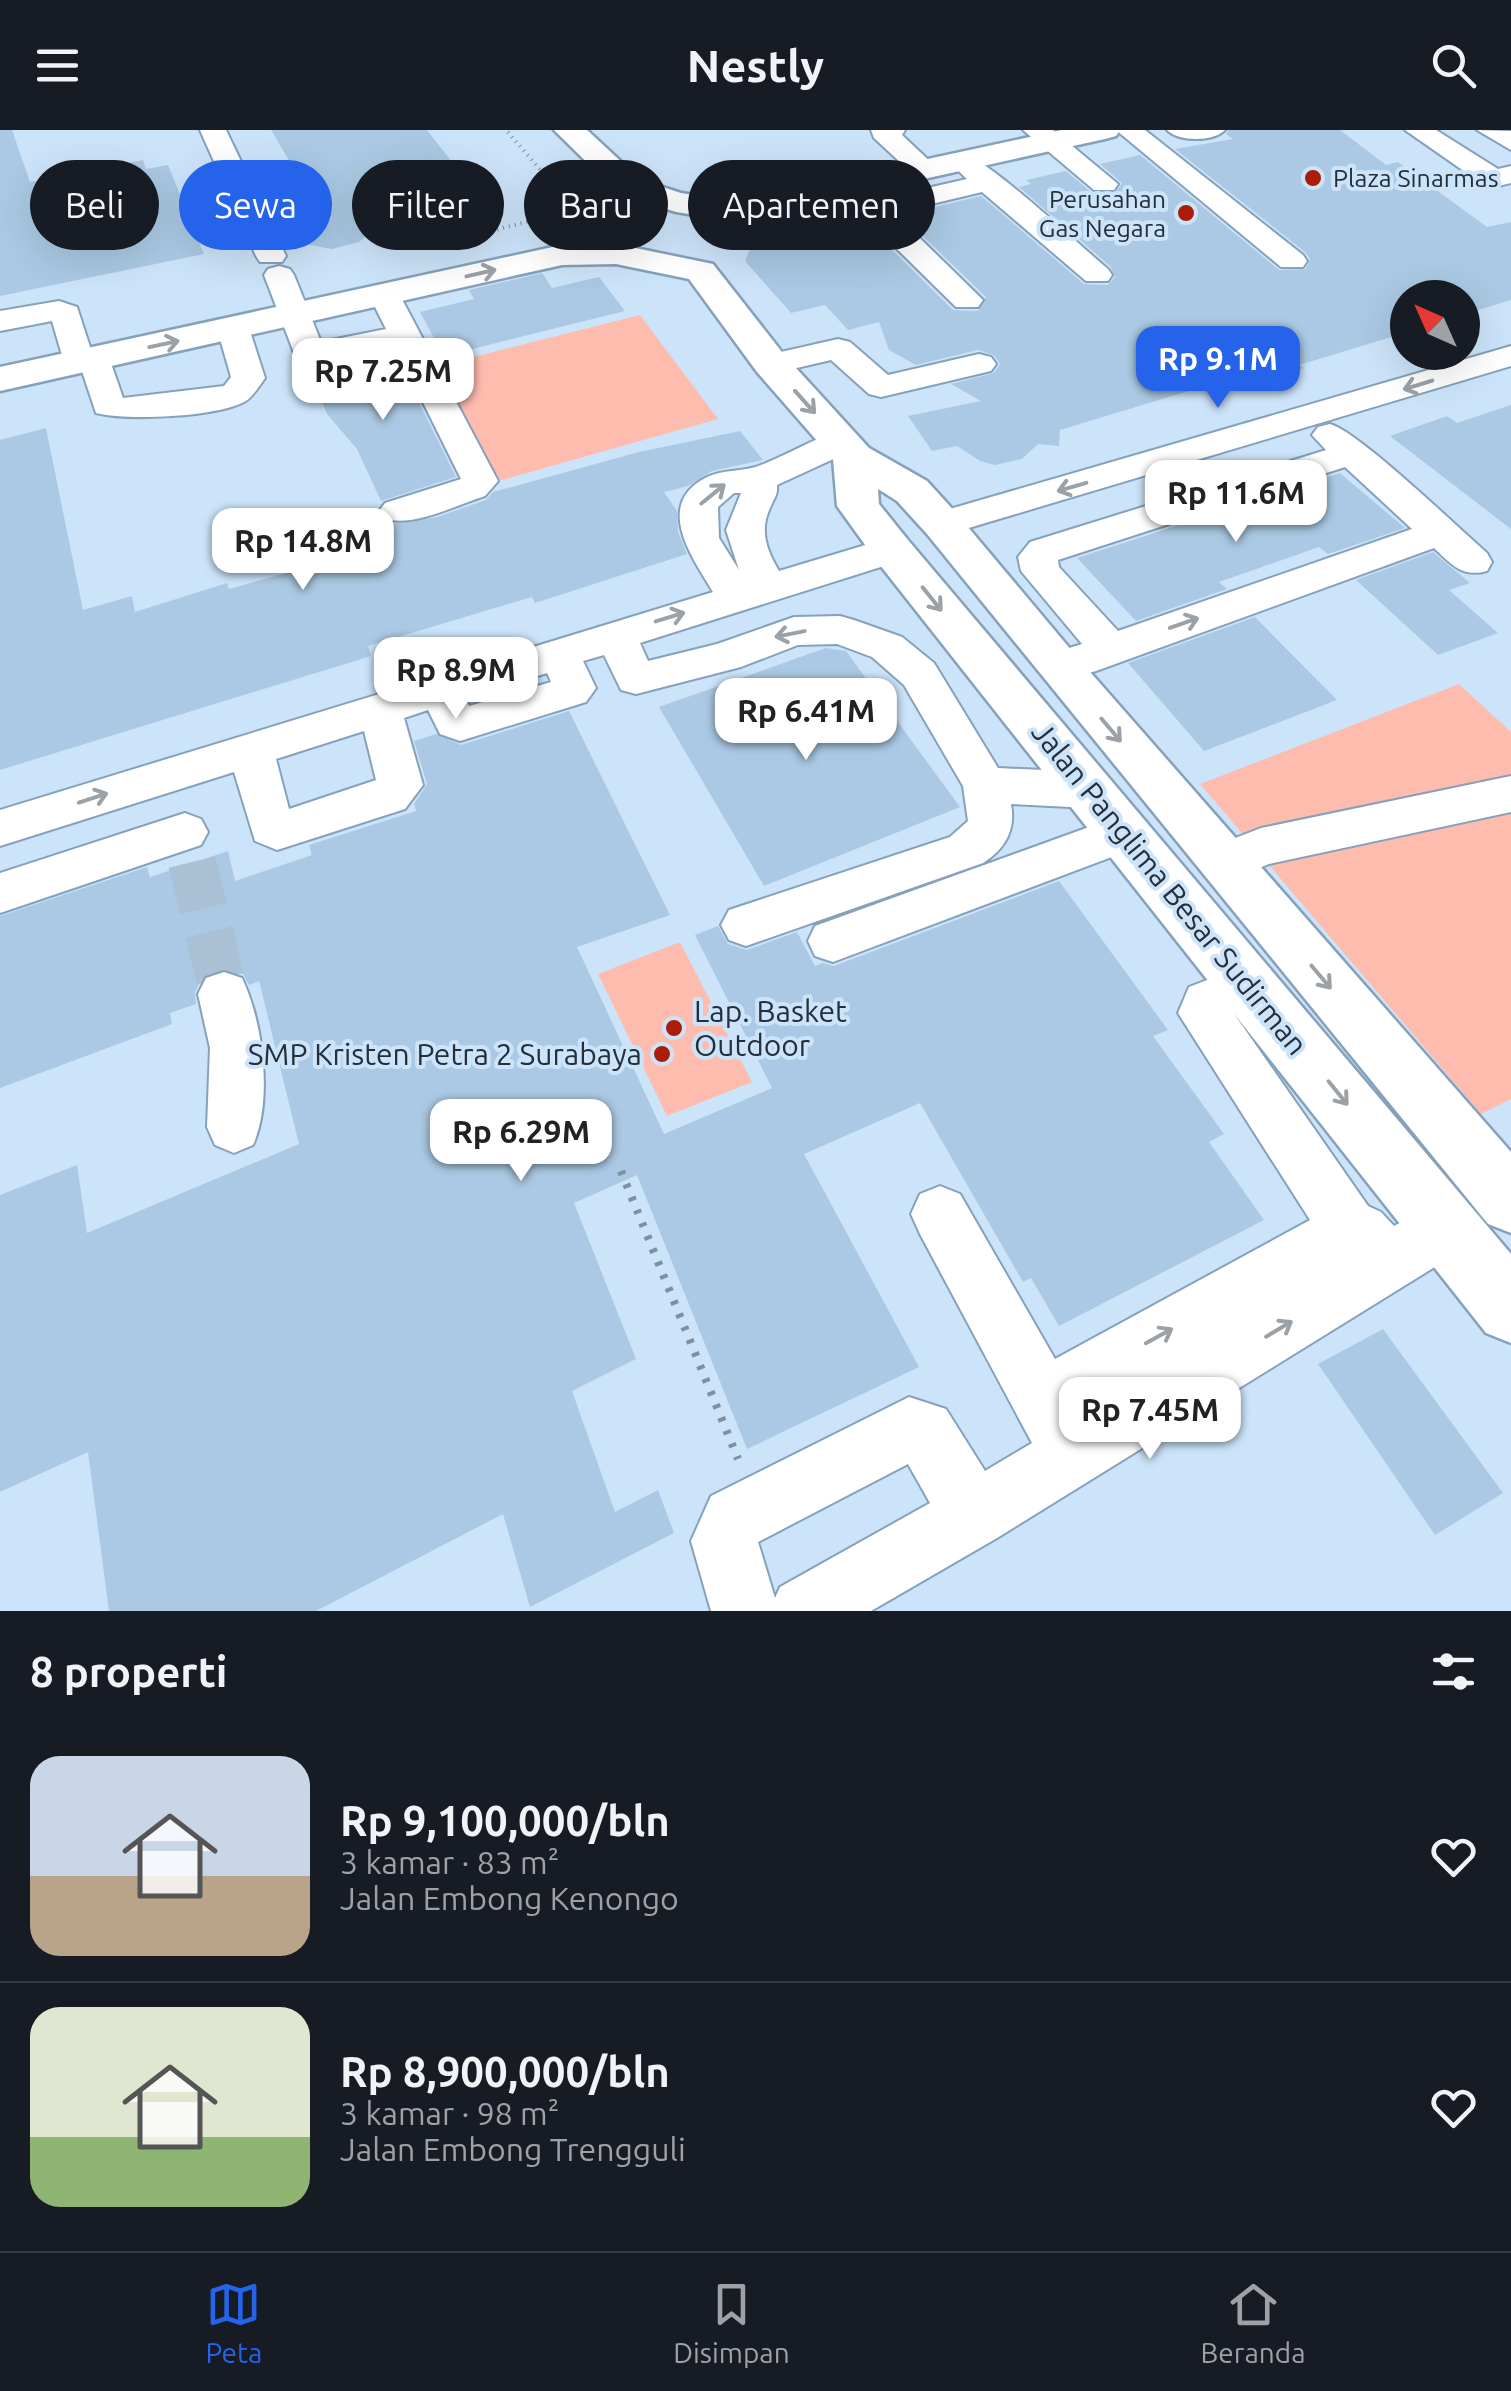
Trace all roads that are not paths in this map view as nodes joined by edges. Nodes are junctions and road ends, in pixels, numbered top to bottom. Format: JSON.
{"nodes":[{"id":1,"x":213,"y":130,"type":"edge"},
{"id":2,"x":569,"y":130,"type":"edge"},
{"id":3,"x":892,"y":130,"type":"edge"},
{"id":4,"x":1105,"y":130,"type":"edge"},
{"id":5,"x":1129,"y":130,"type":"edge"},
{"id":6,"x":1180,"y":130,"type":"edge"},
{"id":7,"x":1212,"y":130,"type":"edge"},
{"id":8,"x":1490,"y":130,"type":"edge"},
{"id":9,"x":1044,"y":136,"type":"edge"},
{"id":10,"x":1407,"y":136,"type":"edge"},
{"id":11,"x":1511,"y":142,"type":"edge"},
{"id":12,"x":602,"y":160,"type":"edge"},
{"id":13,"x":914,"y":160,"type":"edge"},
{"id":14,"x":1080,"y":162,"type":"junction"},
{"id":15,"x":1427,"y":164,"type":"dead end"},
{"id":16,"x":935,"y":167,"type":"edge"},
{"id":17,"x":995,"y":167,"type":"junction"},
{"id":18,"x":1511,"y":174,"type":"edge"},
{"id":19,"x":1104,"y":184,"type":"dead end"},
{"id":20,"x":935,"y":188,"type":"edge"},
{"id":21,"x":570,"y":250,"type":"edge"},
{"id":22,"x":706,"y":250,"type":"edge"},
{"id":23,"x":916,"y":250,"type":"edge"},
{"id":24,"x":562,"y":255,"type":"junction"},
{"id":25,"x":1292,"y":261,"type":"dead end"},
{"id":26,"x":701,"y":271,"type":"junction"},
{"id":27,"x":1097,"y":274,"type":"dead end"},
{"id":28,"x":385,"y":295,"type":"junction"},
{"id":29,"x":968,"y":300,"type":"dead end"},
{"id":30,"x":294,"y":315,"type":"junction"},
{"id":31,"x":0,"y":321,"type":"edge"},
{"id":32,"x":233,"y":328,"type":"junction"},
{"id":33,"x":407,"y":334,"type":"junction"},
{"id":34,"x":1511,"y":356,"type":"edge"},
{"id":35,"x":87,"y":360,"type":"junction"},
{"id":36,"x":771,"y":364,"type":"junction"},
{"id":37,"x":979,"y":364,"type":"dead end"},
{"id":38,"x":0,"y":379,"type":"edge"},
{"id":39,"x":1312,"y":418,"type":"junction"},
{"id":40,"x":848,"y":450,"type":"junction"},
{"id":41,"x":1353,"y":453,"type":"junction"},
{"id":42,"x":398,"y":511,"type":"dead end"},
{"id":43,"x":942,"y":524,"type":"junction"},
{"id":44,"x":1438,"y":533,"type":"junction"},
{"id":45,"x":892,"y":550,"type":"junction"},
{"id":46,"x":1473,"y":562,"type":"dead end"},
{"id":47,"x":752,"y":593,"type":"junction"},
{"id":48,"x":615,"y":634,"type":"junction"},
{"id":49,"x":1110,"y":649,"type":"junction"},
{"id":50,"x":1060,"y":669,"type":"junction"},
{"id":51,"x":380,"y":708,"type":"junction"},
{"id":52,"x":251,"y":749,"type":"junction"},
{"id":53,"x":171,"y":773,"type":"junction"},
{"id":54,"x":985,"y":785,"type":"junction"},
{"id":55,"x":1089,"y":790,"type":"junction"},
{"id":56,"x":1511,"y":794,"type":"edge"},
{"id":57,"x":0,"y":828,"type":"edge"},
{"id":58,"x":1125,"y":833,"type":"junction"},
{"id":59,"x":1224,"y":863,"type":"junction"},
{"id":60,"x":0,"y":893,"type":"edge"},
{"id":61,"x":746,"y":925,"type":"dead end"},
{"id":62,"x":832,"y":940,"type":"dead end"},
{"id":63,"x":1251,"y":985,"type":"junction"},
{"id":64,"x":224,"y":994,"type":"tunnel mouth"},
{"id":65,"x":234,"y":1127,"type":"dead end"},
{"id":66,"x":1508,"y":1191,"type":"edge"},
{"id":67,"x":940,"y":1214,"type":"dead end"},
{"id":68,"x":1447,"y":1227,"type":"junction"},
{"id":69,"x":1368,"y":1247,"type":"junction"},
{"id":70,"x":1511,"y":1308,"type":"edge"},
{"id":71,"x":1043,"y":1400,"type":"junction"},
{"id":72,"x":1075,"y":1453,"type":"junction"},
{"id":73,"x":974,"y":1515,"type":"junction"},
{"id":74,"x":883,"y":1592,"type":"edge"},
{"id":75,"x":745,"y":1611,"type":"edge"},
{"id":76,"x":804,"y":1611,"type":"edge"}],
"edges":[{"from":1,"to":30,"type":"street"},
{"from":2,"to":12,"type":"main road"},
{"from":3,"to":13,"type":"street"},
{"from":4,"to":9,"type":"main road"},
{"from":5,"to":25,"type":"street"},
{"from":6,"to":7,"type":"street"},
{"from":8,"to":11,"type":"street"},
{"from":9,"to":14,"type":"street"},
{"from":9,"to":17,"type":"main road"},
{"from":10,"to":15,"type":"street"},
{"from":10,"to":18,"type":"street"},
{"from":14,"to":17,"type":"street"},
{"from":14,"to":19,"type":"street"},
{"from":16,"to":17,"type":"main road"},
{"from":17,"to":20,"type":"street"},
{"from":17,"to":27,"type":"street"},
{"from":21,"to":24,"type":"main road"},
{"from":22,"to":26,"type":"main road"},
{"from":23,"to":29,"type":"street"},
{"from":24,"to":26,"type":"main road"},
{"from":28,"to":24,"type":"main road","one_way":true},
{"from":26,"to":36,"type":"main road","name":"Jalan Panglima Besar Sudirman"},
{"from":28,"to":30,"type":"main road"},
{"from":28,"to":33,"type":"street"},
{"from":30,"to":32,"type":"main road"},
{"from":30,"to":33,"type":"street"},
{"from":31,"to":35,"type":"street"},
{"from":35,"to":32,"type":"main road","one_way":true},
{"from":32,"to":35,"type":"street"},
{"from":33,"to":42,"type":"street"},
{"from":34,"to":39,"type":"street","one_way":true},
{"from":35,"to":38,"type":"main road"},
{"from":36,"to":37,"type":"street"},
{"from":36,"to":40,"type":"main road","name":"Jalan Panglima Besar Sudirman","one_way":true},
{"from":39,"to":41,"type":"street"},
{"from":39,"to":43,"type":"street","one_way":true},
{"from":40,"to":43,"type":"main road","name":"Jalan Panglima Besar Sudirman"},
{"from":40,"to":45,"type":"main road","name":"Jalan Panglima Besar Sudirman"},
{"from":40,"to":47,"type":"street"},
{"from":41,"to":44,"type":"street"},
{"from":41,"to":49,"type":"street"},
{"from":43,"to":50,"type":"main road","name":"Jalan Panglima Besar Sudirman"},
{"from":44,"to":46,"type":"street"},
{"from":49,"to":44,"type":"street","one_way":true},
{"from":45,"to":47,"type":"street"},
{"from":45,"to":55,"type":"main road","name":"Jalan Panglima Besar Sudirman","one_way":true},
{"from":48,"to":47,"type":"street","one_way":true},
{"from":48,"to":51,"type":"street"},
{"from":54,"to":48,"type":"street","one_way":true},
{"from":49,"to":50,"type":"street"},
{"from":50,"to":59,"type":"main road","name":"Jalan Panglima Besar Sudirman","one_way":true},
{"from":51,"to":52,"type":"street"},
{"from":51,"to":52,"type":"street"},
{"from":52,"to":53,"type":"street"},
{"from":57,"to":53,"type":"street","one_way":true},
{"from":53,"to":60,"type":"street"},
{"from":54,"to":55,"type":"street"},
{"from":54,"to":61,"type":"street"},
{"from":55,"to":58,"type":"main road","name":"Jalan Panglima Besar Sudirman"},
{"from":56,"to":59,"type":"street"},
{"from":58,"to":62,"type":"street"},
{"from":58,"to":63,"type":"main road","name":"Jalan Panglima Besar Sudirman"},
{"from":59,"to":66,"type":"main road","name":"Jalan Panglima Besar Sudirman","one_way":true},
{"from":63,"to":68,"type":"main road","name":"Jalan Panglima Besar Sudirman","one_way":true},
{"from":63,"to":69,"type":"street"},
{"from":64,"to":65,"type":"street"},
{"from":67,"to":71,"type":"street"},
{"from":68,"to":69,"type":"street"},
{"from":68,"to":70,"type":"main road","name":"Jalan Panglima Besar Sudirman"},
{"from":71,"to":69,"type":"street","one_way":true},
{"from":72,"to":69,"type":"street","one_way":true},
{"from":71,"to":72,"type":"street"},
{"from":72,"to":73,"type":"street"},
{"from":73,"to":74,"type":"street"},
{"from":73,"to":75,"type":"street"},
{"from":74,"to":76,"type":"street"}]}
